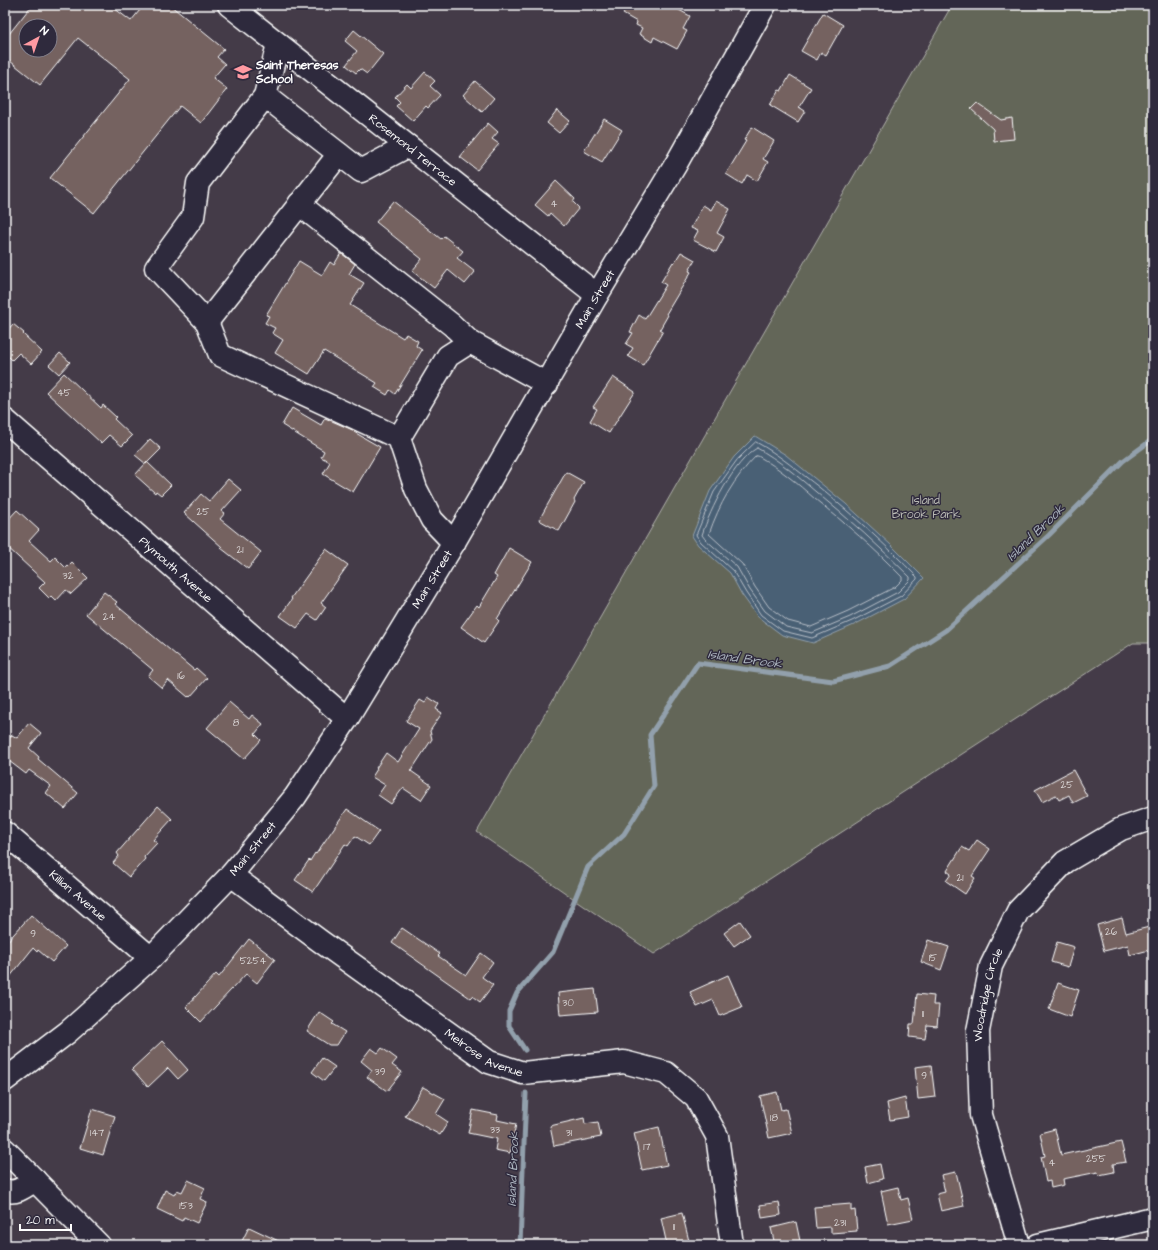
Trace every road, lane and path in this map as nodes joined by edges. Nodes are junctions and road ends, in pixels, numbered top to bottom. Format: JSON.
{"nodes":[{"id":1,"x":229,"y":5,"type":"edge"},
{"id":2,"x":761,"y":7,"type":"edge"},
{"id":3,"x":278,"y":44,"type":"junction"},
{"id":4,"x":264,"y":96,"type":"junction"},
{"id":5,"x":408,"y":146,"type":"junction"},
{"id":6,"x":339,"y":154,"type":"junction"},
{"id":7,"x":300,"y":204,"type":"junction"},
{"id":8,"x":597,"y":295,"type":"junction"},
{"id":9,"x":207,"y":322,"type":"junction"},
{"id":10,"x":470,"y":342,"type":"junction"},
{"id":11,"x":546,"y":384,"type":"junction"},
{"id":12,"x":5,"y":420,"type":"edge"},
{"id":13,"x":399,"y":438,"type":"junction"},
{"id":14,"x":454,"y":543,"type":"junction"},
{"id":15,"x":348,"y":719,"type":"junction"},
{"id":16,"x":1153,"y":818,"type":"edge"},
{"id":17,"x":5,"y":833,"type":"edge"},
{"id":18,"x":231,"y":875,"type":"junction"},
{"id":19,"x":152,"y":958,"type":"junction"},
{"id":20,"x":5,"y":1080,"type":"edge"},
{"id":21,"x":5,"y":1150,"type":"edge"},
{"id":22,"x":35,"y":1180,"type":"junction"},
{"id":23,"x":5,"y":1190,"type":"edge"},
{"id":24,"x":1153,"y":1218,"type":"edge"},
{"id":25,"x":99,"y":1245,"type":"edge"},
{"id":26,"x":732,"y":1245,"type":"edge"},
{"id":27,"x":1019,"y":1245,"type":"edge"},
{"id":28,"x":1038,"y":1245,"type":"edge"}],
"edges":[{"from":1,"to":3,"type":"street","name":"Rosemond Terrace"},
{"from":2,"to":8,"type":"street","name":"Main Street"},
{"from":3,"to":4,"type":"street"},
{"from":3,"to":5,"type":"street","name":"Rosemond Terrace"},
{"from":4,"to":6,"type":"street"},
{"from":4,"to":9,"type":"street"},
{"from":5,"to":6,"type":"street"},
{"from":5,"to":8,"type":"street","name":"Rosemond Terrace"},
{"from":6,"to":7,"type":"street"},
{"from":7,"to":9,"type":"street"},
{"from":7,"to":10,"type":"street"},
{"from":8,"to":11,"type":"street","name":"Main Street"},
{"from":9,"to":13,"type":"street"},
{"from":10,"to":11,"type":"street"},
{"from":10,"to":13,"type":"street"},
{"from":11,"to":14,"type":"street","name":"Main Street"},
{"from":12,"to":15,"type":"street","name":"Plymouth Avenue"},
{"from":13,"to":14,"type":"street"},
{"from":14,"to":15,"type":"street","name":"Main Street"},
{"from":15,"to":18,"type":"street","name":"Main Street"},
{"from":16,"to":27,"type":"street","name":"Woodridge Circle"},
{"from":17,"to":19,"type":"street","name":"Killian Avenue"},
{"from":18,"to":19,"type":"street","name":"Main Street"},
{"from":18,"to":26,"type":"street","name":"Melrose Avenue"},
{"from":19,"to":20,"type":"street","name":"Main Street"},
{"from":21,"to":22,"type":"street"},
{"from":22,"to":23,"type":"street"},
{"from":22,"to":25,"type":"street"},
{"from":24,"to":28,"type":"street"}]}
